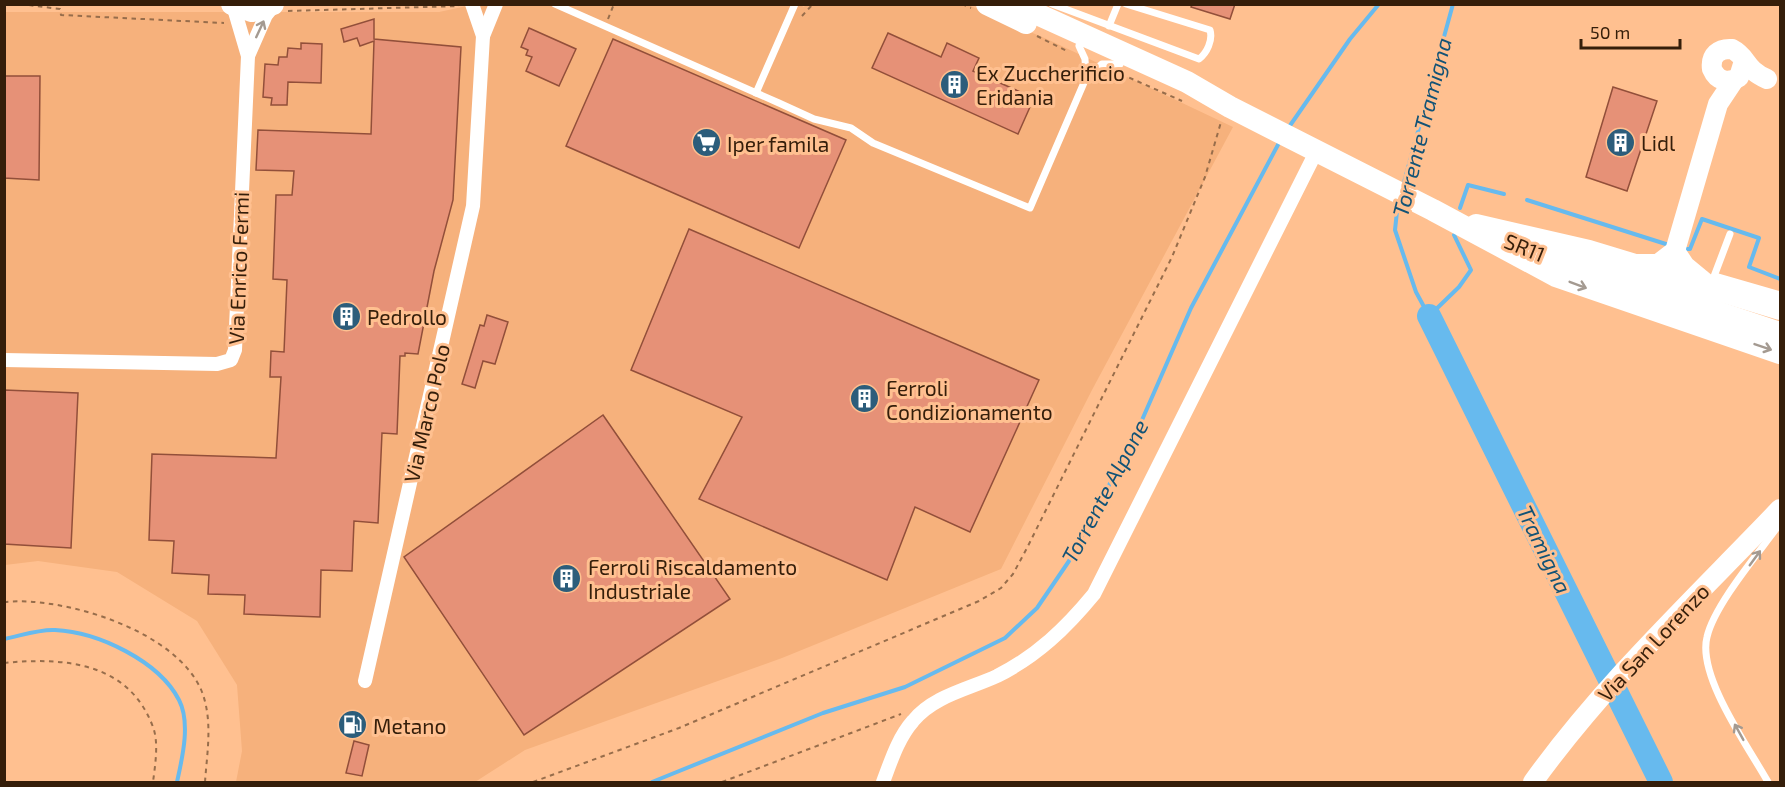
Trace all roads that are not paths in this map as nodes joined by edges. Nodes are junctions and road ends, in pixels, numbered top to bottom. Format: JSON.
{"nodes":[{"id":1,"x":496,"y":4,"type":"edge"},
{"id":2,"x":555,"y":4,"type":"edge"},
{"id":3,"x":1118,"y":4,"type":"edge"},
{"id":4,"x":1126,"y":4,"type":"edge"},
{"id":5,"x":468,"y":5,"type":"edge"},
{"id":6,"x":793,"y":6,"type":"edge"},
{"id":7,"x":563,"y":7,"type":"edge"},
{"id":8,"x":1010,"y":7,"type":"edge"},
{"id":9,"x":1051,"y":7,"type":"edge"},
{"id":10,"x":276,"y":8,"type":"edge"},
{"id":11,"x":230,"y":11,"type":"edge"},
{"id":12,"x":1109,"y":26,"type":"junction"},
{"id":13,"x":483,"y":36,"type":"junction"},
{"id":14,"x":1079,"y":46,"type":"junction"},
{"id":15,"x":248,"y":56,"type":"junction"},
{"id":16,"x":1120,"y":64,"type":"junction"},
{"id":17,"x":1739,"y":73,"type":"junction"},
{"id":18,"x":1714,"y":74,"type":"junction"},
{"id":19,"x":1086,"y":78,"type":"junction"},
{"id":20,"x":1774,"y":81,"type":"edge"},
{"id":21,"x":756,"y":93,"type":"junction"},
{"id":22,"x":1718,"y":104,"type":"junction"},
{"id":23,"x":1237,"y":111,"type":"junction"},
{"id":24,"x":1307,"y":147,"type":"junction"},
{"id":25,"x":1433,"y":210,"type":"junction"},
{"id":26,"x":1730,"y":234,"type":"dead end"},
{"id":27,"x":1677,"y":245,"type":"junction"},
{"id":28,"x":1624,"y":272,"type":"junction"},
{"id":29,"x":1712,"y":281,"type":"junction"},
{"id":30,"x":1780,"y":295,"type":"edge"},
{"id":31,"x":1780,"y":309,"type":"edge"},
{"id":32,"x":1780,"y":333,"type":"edge"},
{"id":33,"x":1780,"y":353,"type":"edge"},
{"id":34,"x":4,"y":360,"type":"edge"},
{"id":35,"x":1780,"y":510,"type":"edge"},
{"id":36,"x":364,"y":681,"type":"dead end"},
{"id":37,"x":884,"y":783,"type":"edge"},
{"id":38,"x":1533,"y":783,"type":"edge"},
{"id":39,"x":1768,"y":783,"type":"edge"}],
"edges":[{"from":1,"to":13,"type":"street","name":"Via Marco Polo"},
{"from":2,"to":7,"type":"lane"},
{"from":3,"to":12,"type":"lane"},
{"from":4,"to":12,"type":"lane"},
{"from":5,"to":13,"type":"street","name":"Via Marco Polo"},
{"from":6,"to":21,"type":"lane"},
{"from":7,"to":21,"type":"lane"},
{"from":8,"to":9,"type":"main road","number":"SR11"},
{"from":8,"to":14,"type":"main road","number":"SR11"},
{"from":9,"to":12,"type":"lane"},
{"from":9,"to":23,"type":"main road","number":"SR11"},
{"from":10,"to":11,"type":"main road"},
{"from":15,"to":10,"type":"street","name":"Via Enrico Fermi","one_way":true},
{"from":11,"to":15,"type":"street","name":"Via Enrico Fermi"},
{"from":13,"to":36,"type":"street","name":"Via Marco Polo"},
{"from":14,"to":16,"type":"main road","number":"SR11"},
{"from":14,"to":19,"type":"lane"},
{"from":15,"to":34,"type":"street","name":"Via Enrico Fermi"},
{"from":16,"to":19,"type":"lane"},
{"from":16,"to":23,"type":"main road","number":"SR11"},
{"from":17,"to":18,"type":"main road"},
{"from":17,"to":18,"type":"main road"},
{"from":17,"to":20,"type":"main road"},
{"from":17,"to":22,"type":"main road"},
{"from":18,"to":22,"type":"main road"},
{"from":19,"to":21,"type":"lane"},
{"from":22,"to":27,"type":"main road"},
{"from":23,"to":24,"type":"main road","number":"SR11"},
{"from":24,"to":25,"type":"main road","number":"SR11"},
{"from":24,"to":37,"type":"street"},
{"from":25,"to":28,"type":"main road","name":"SR11","number":"SR11"},
{"from":25,"to":33,"type":"main road","one_way":true},
{"from":26,"to":29,"type":"lane"},
{"from":27,"to":28,"type":"main road"},
{"from":27,"to":29,"type":"main road"},
{"from":28,"to":29,"type":"main road"},
{"from":28,"to":32,"type":"main road","number":"SR11"},
{"from":29,"to":30,"type":"lane"},
{"from":29,"to":31,"type":"main road"},
{"from":35,"to":38,"type":"main road","name":"Via San Lorenzo"},
{"from":39,"to":35,"type":"lane","one_way":true}]}
